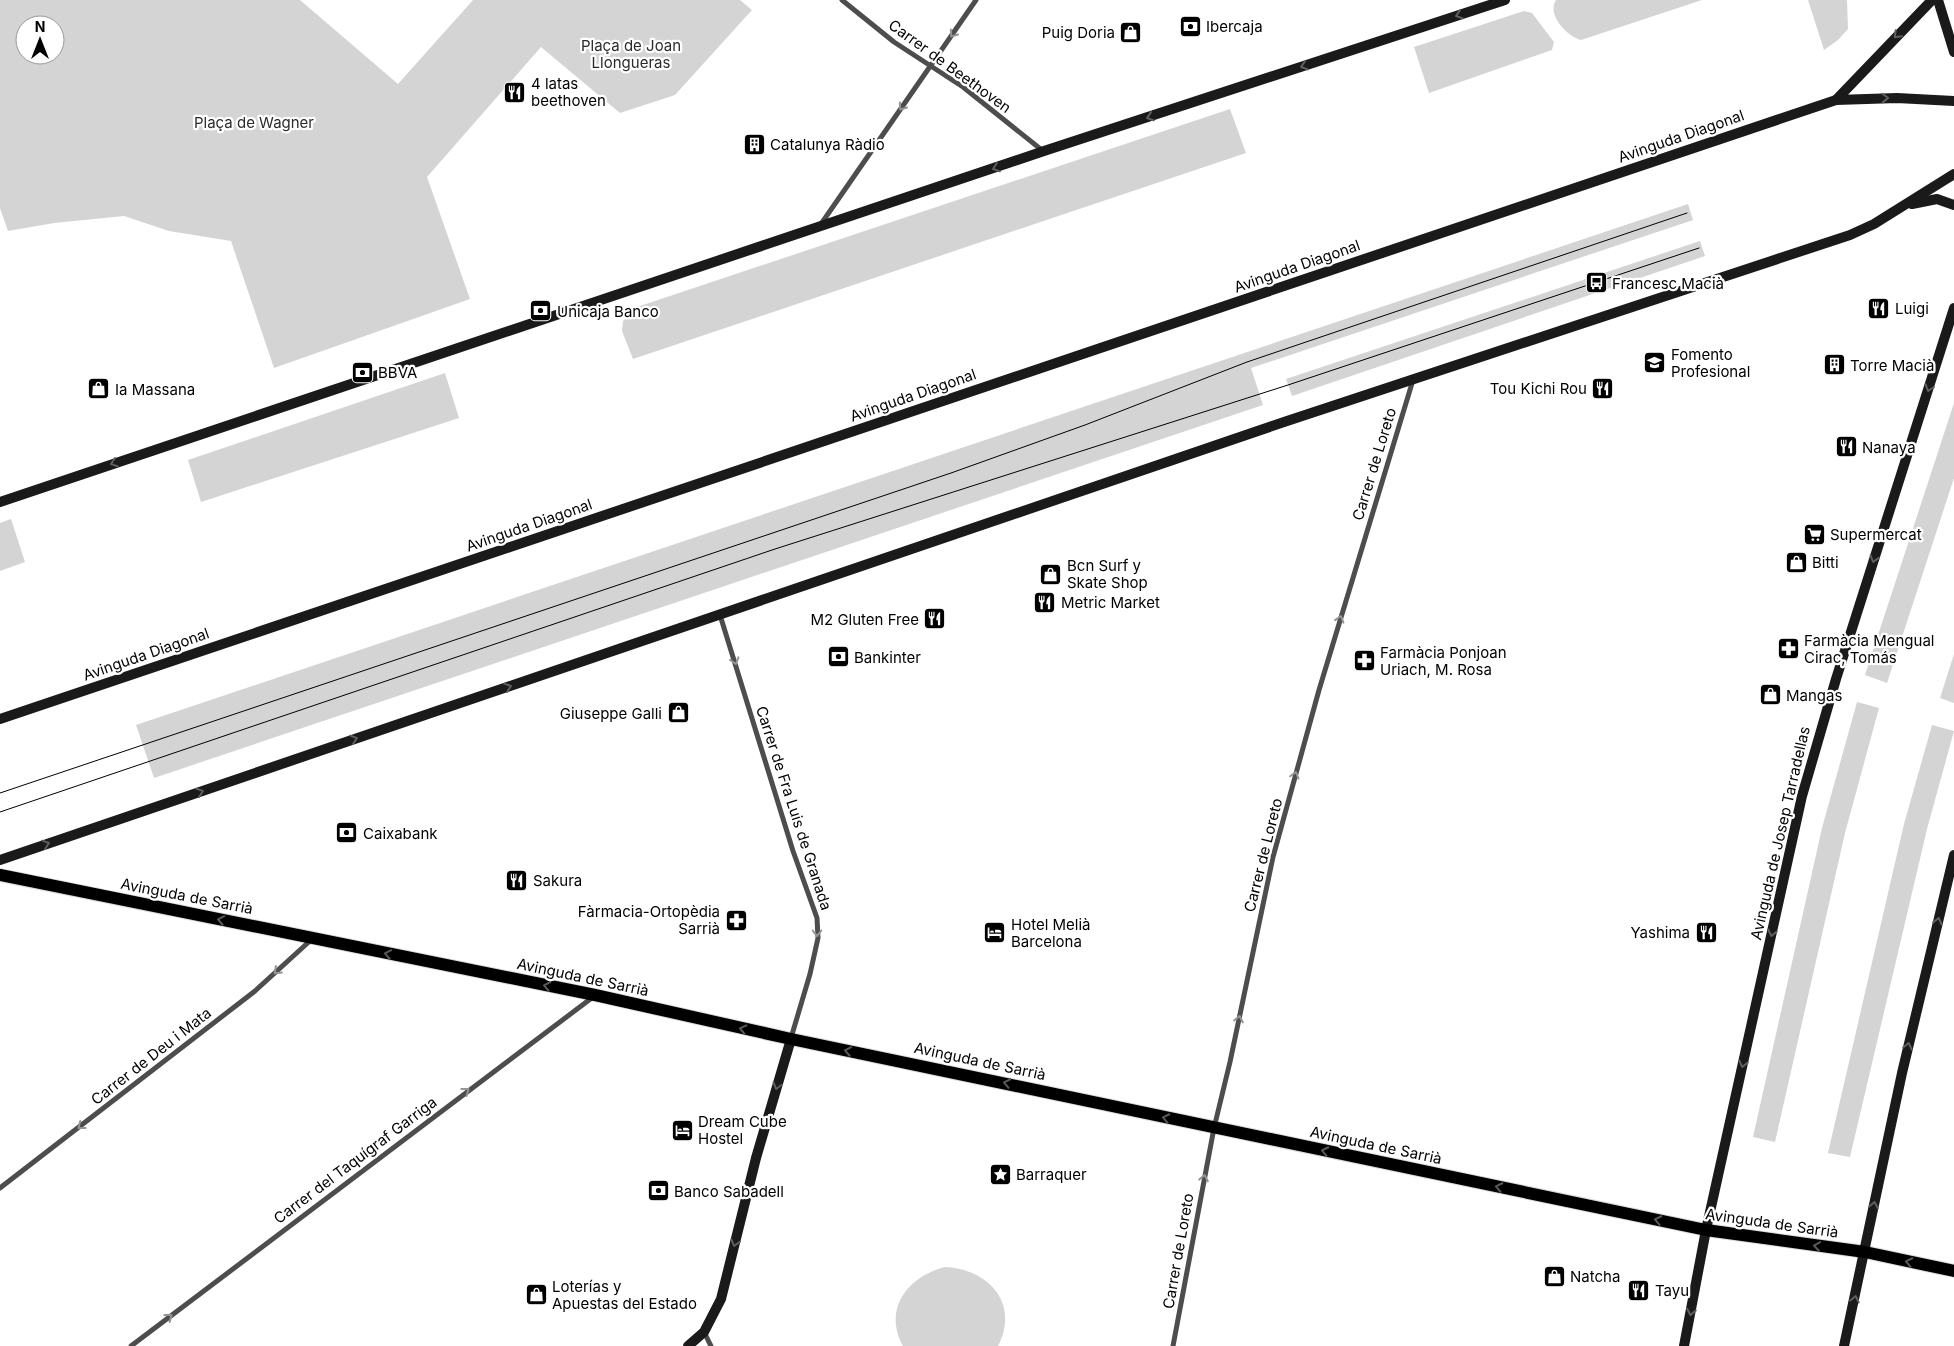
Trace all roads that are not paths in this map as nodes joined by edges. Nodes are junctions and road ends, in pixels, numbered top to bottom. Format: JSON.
{"nodes":[{"id":1,"x":842,"y":0,"type":"edge"},
{"id":2,"x":976,"y":0,"type":"edge"},
{"id":3,"x":1505,"y":0,"type":"edge"},
{"id":4,"x":1932,"y":0,"type":"edge"},
{"id":5,"x":1938,"y":0,"type":"edge"},
{"id":6,"x":1954,"y":52,"type":"edge"},
{"id":7,"x":930,"y":67,"type":"junction"},
{"id":8,"x":1836,"y":100,"type":"junction"},
{"id":9,"x":1954,"y":101,"type":"edge"},
{"id":10,"x":1044,"y":151,"type":"junction"},
{"id":11,"x":1954,"y":174,"type":"edge"},
{"id":12,"x":1954,"y":205,"type":"edge"},
{"id":13,"x":1900,"y":208,"type":"junction"},
{"id":14,"x":818,"y":229,"type":"junction"},
{"id":15,"x":1954,"y":308,"type":"edge"},
{"id":16,"x":1414,"y":378,"type":"junction"},
{"id":17,"x":0,"y":502,"type":"edge"},
{"id":18,"x":720,"y":615,"type":"junction"},
{"id":19,"x":0,"y":719,"type":"edge"},
{"id":20,"x":1954,"y":855,"type":"edge"},
{"id":21,"x":0,"y":860,"type":"edge"},
{"id":22,"x":0,"y":875,"type":"edge"},
{"id":23,"x":313,"y":938,"type":"junction"},
{"id":24,"x":595,"y":995,"type":"junction"},
{"id":25,"x":790,"y":1039,"type":"junction"},
{"id":26,"x":1214,"y":1128,"type":"junction"},
{"id":27,"x":0,"y":1188,"type":"edge"},
{"id":28,"x":1706,"y":1230,"type":"junction"},
{"id":29,"x":1865,"y":1252,"type":"junction"},
{"id":30,"x":1954,"y":1271,"type":"edge"},
{"id":31,"x":704,"y":1332,"type":"junction"},
{"id":32,"x":130,"y":1346,"type":"edge"},
{"id":33,"x":688,"y":1346,"type":"edge"},
{"id":34,"x":711,"y":1346,"type":"edge"},
{"id":35,"x":1173,"y":1346,"type":"edge"},
{"id":36,"x":1684,"y":1346,"type":"edge"},
{"id":37,"x":1844,"y":1346,"type":"edge"}],
"edges":[{"from":1,"to":7,"type":"street","name":"Carrer de Beethoven"},
{"from":2,"to":7,"type":"street","one_way":true},
{"from":3,"to":10,"type":"main road","one_way":true},
{"from":4,"to":8,"type":"main road","name":"Avinguda Diagonal","one_way":true},
{"from":5,"to":6,"type":"main road"},
{"from":7,"to":10,"type":"street","name":"Carrer de Beethoven"},
{"from":7,"to":14,"type":"street","one_way":true},
{"from":8,"to":9,"type":"main road","name":"Avinguda Diagonal","one_way":true},
{"from":8,"to":19,"type":"main road","name":"Avinguda Diagonal"},
{"from":10,"to":14,"type":"main road","one_way":true},
{"from":11,"to":13,"type":"main road"},
{"from":12,"to":13,"type":"main road"},
{"from":13,"to":16,"type":"main road"},
{"from":14,"to":17,"type":"main road","one_way":true},
{"from":15,"to":28,"type":"main road","name":"Avinguda de Josep Tarradellas","one_way":true},
{"from":16,"to":18,"type":"main road"},
{"from":26,"to":16,"type":"street","name":"Carrer de Loreto","one_way":true},
{"from":21,"to":18,"type":"main road","one_way":true},
{"from":18,"to":25,"type":"street","name":"Carrer de Fra Luis de Granada","one_way":true},
{"from":29,"to":20,"type":"main road","one_way":true},
{"from":23,"to":22,"type":"main road","name":"Avinguda de Sarrià","one_way":true},
{"from":24,"to":23,"type":"main road","name":"Avinguda de Sarrià","one_way":true},
{"from":23,"to":27,"type":"street","name":"Carrer de Deu i Mata","one_way":true},
{"from":25,"to":24,"type":"main road","name":"Avinguda de Sarrià","one_way":true},
{"from":32,"to":24,"type":"street","name":"Carrer del Taquígraf Garriga","one_way":true},
{"from":26,"to":25,"type":"main road","name":"Avinguda de Sarrià","one_way":true},
{"from":25,"to":31,"type":"main road","one_way":true},
{"from":28,"to":26,"type":"main road","name":"Avinguda de Sarrià","one_way":true},
{"from":35,"to":26,"type":"street","name":"Carrer de Loreto","one_way":true},
{"from":29,"to":28,"type":"main road","name":"Avinguda de Sarrià","one_way":true},
{"from":28,"to":36,"type":"main road","name":"Avinguda de Josep Tarradellas","one_way":true},
{"from":30,"to":29,"type":"main road","name":"Avinguda de Sarrià","one_way":true},
{"from":37,"to":29,"type":"main road","one_way":true},
{"from":31,"to":33,"type":"main road"},
{"from":31,"to":34,"type":"street"}]}
